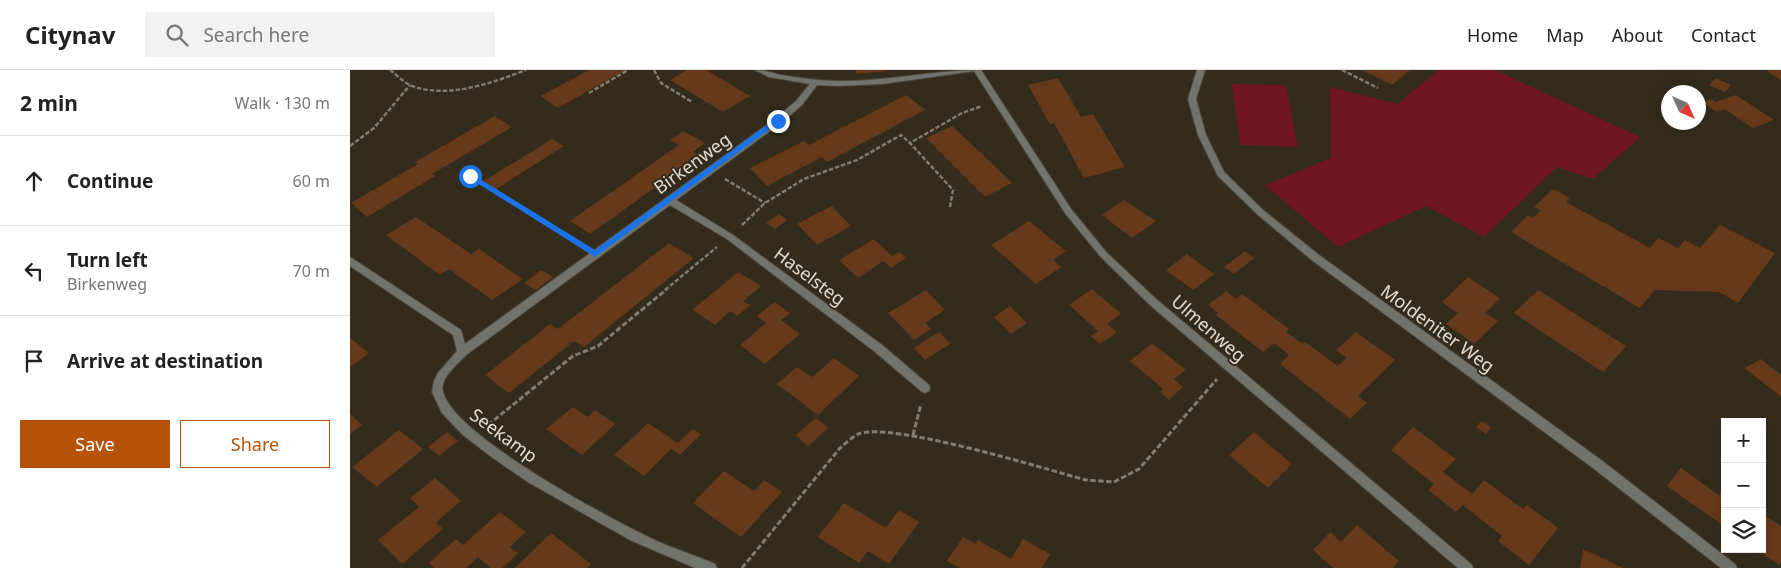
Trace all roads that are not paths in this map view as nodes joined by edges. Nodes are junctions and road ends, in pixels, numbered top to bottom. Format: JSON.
{"nodes":[{"id":1,"x":759,"y":70,"type":"edge"},
{"id":2,"x":971,"y":70,"type":"edge"},
{"id":3,"x":977,"y":70,"type":"edge"},
{"id":4,"x":1201,"y":70,"type":"edge"},
{"id":5,"x":814,"y":84,"type":"junction"},
{"id":6,"x":669,"y":200,"type":"junction"},
{"id":7,"x":350,"y":260,"type":"edge"},
{"id":8,"x":462,"y":352,"type":"junction"},
{"id":9,"x":925,"y":388,"type":"road end"},
{"id":10,"x":711,"y":568,"type":"edge"},
{"id":11,"x":1467,"y":568,"type":"edge"},
{"id":12,"x":1731,"y":568,"type":"edge"}],
"edges":[{"from":1,"to":5,"type":"street"},
{"from":2,"to":5,"type":"street"},
{"from":3,"to":11,"type":"street","name":"Ulmenweg"},
{"from":4,"to":12,"type":"street","name":"Moldeniter Weg"},
{"from":5,"to":6,"type":"street","name":"Birkenweg"},
{"from":6,"to":8,"type":"street","name":"Birkenweg"},
{"from":6,"to":9,"type":"street","name":"Haselsteg"},
{"from":7,"to":8,"type":"street"},
{"from":8,"to":10,"type":"street","name":"Seekamp"}]}
